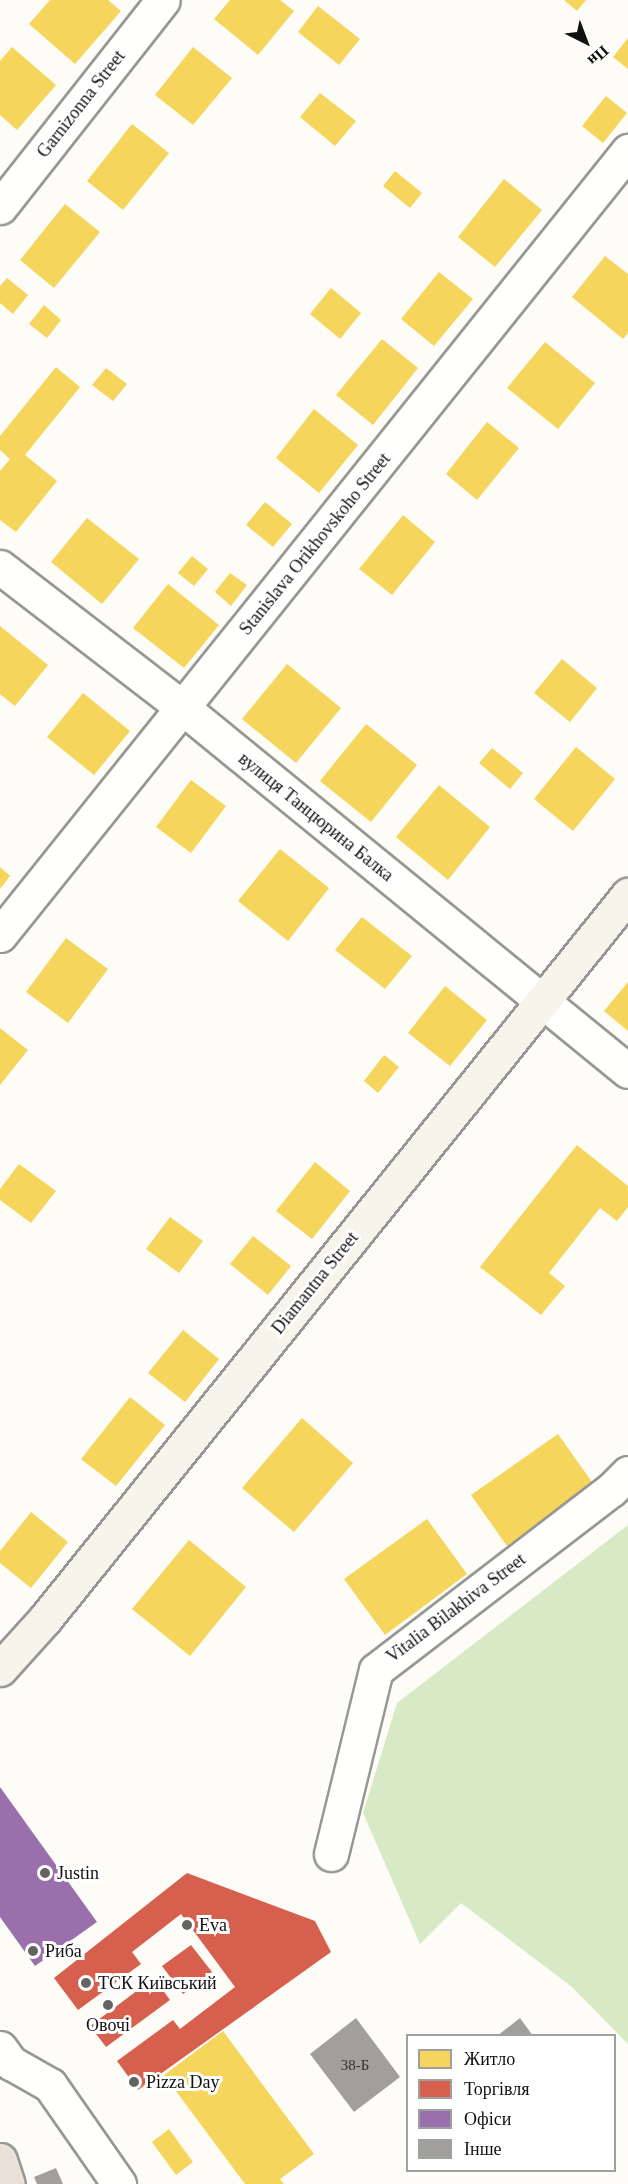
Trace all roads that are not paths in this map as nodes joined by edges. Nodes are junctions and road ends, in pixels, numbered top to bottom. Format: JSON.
{"nodes":[{"id":1,"x":163,"y":0,"type":"edge"},
{"id":2,"x":628,"y":151,"type":"edge"},
{"id":3,"x":0,"y":207,"type":"edge"},
{"id":4,"x":0,"y":567,"type":"edge"},
{"id":5,"x":183,"y":708,"type":"junction"},
{"id":6,"x":628,"y":895,"type":"edge"},
{"id":7,"x":0,"y":934,"type":"edge"},
{"id":8,"x":542,"y":1002,"type":"junction"},
{"id":9,"x":628,"y":1071,"type":"edge"},
{"id":10,"x":628,"y":1473,"type":"edge"},
{"id":11,"x":0,"y":1670,"type":"edge"},
{"id":12,"x":331,"y":1854,"type":"dead end"},
{"id":13,"x":0,"y":2048,"type":"edge"},
{"id":14,"x":0,"y":2160,"type":"edge"},
{"id":15,"x":8,"y":2184,"type":"edge"},
{"id":16,"x":119,"y":2184,"type":"edge"}],
"edges":[{"from":1,"to":3,"type":"street","name":"Garnizonna Street"},
{"from":2,"to":5,"type":"street","name":"Stanislava Orikhovskoho Street"},
{"from":4,"to":5,"type":"street","name":"вулиця Танцюрина Балка"},
{"from":5,"to":7,"type":"street","name":"Stanislava Orikhovskoho Street"},
{"from":5,"to":8,"type":"street","name":"вулиця Танцюрина Балка"},
{"from":6,"to":8,"type":"street","name":"Diamantna Street"},
{"from":8,"to":9,"type":"street","name":"вулиця Танцюрина Балка"},
{"from":8,"to":11,"type":"street","name":"Diamantna Street"},
{"from":10,"to":12,"type":"street","name":"Vitalia Bilakhiva Street"},
{"from":13,"to":16,"type":"street"},
{"from":14,"to":15,"type":"highway"}]}
